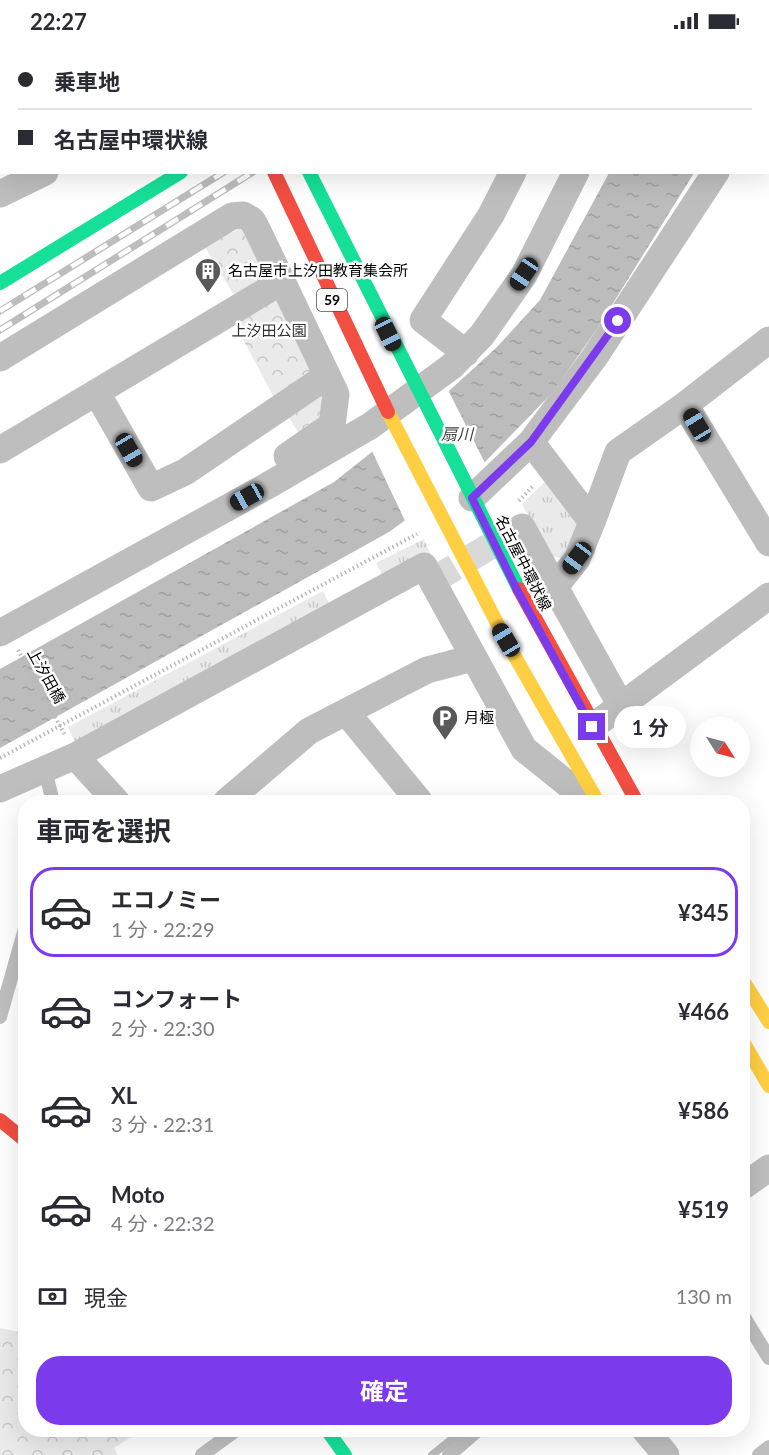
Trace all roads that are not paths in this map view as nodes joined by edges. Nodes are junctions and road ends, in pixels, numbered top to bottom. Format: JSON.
{"nodes":[{"id":1,"x":41,"y":174,"type":"edge"},
{"id":2,"x":178,"y":174,"type":"edge"},
{"id":3,"x":274,"y":174,"type":"edge"},
{"id":4,"x":310,"y":174,"type":"edge"},
{"id":5,"x":512,"y":174,"type":"edge"},
{"id":6,"x":575,"y":174,"type":"edge"},
{"id":7,"x":715,"y":174,"type":"edge"},
{"id":8,"x":0,"y":194,"type":"edge"},
{"id":9,"x":0,"y":282,"type":"edge"},
{"id":10,"x":281,"y":282,"type":"junction"},
{"id":11,"x":769,"y":340,"type":"edge"},
{"id":12,"x":466,"y":353,"type":"junction"},
{"id":13,"x":0,"y":358,"type":"edge"},
{"id":14,"x":327,"y":376,"type":"junction"},
{"id":15,"x":97,"y":393,"type":"junction"},
{"id":16,"x":419,"y":397,"type":"junction"},
{"id":17,"x":685,"y":405,"type":"junction"},
{"id":18,"x":390,"y":419,"type":"junction"},
{"id":19,"x":531,"y":442,"type":"junction"},
{"id":20,"x":0,"y":450,"type":"edge"},
{"id":21,"x":267,"y":486,"type":"junction"},
{"id":22,"x":470,"y":494,"type":"junction"},
{"id":23,"x":592,"y":522,"type":"junction"},
{"id":24,"x":522,"y":527,"type":"dead end"},
{"id":25,"x":769,"y":543,"type":"edge"},
{"id":26,"x":555,"y":587,"type":"junction"},
{"id":27,"x":769,"y":596,"type":"edge"},
{"id":28,"x":6,"y":627,"type":"edge"},
{"id":29,"x":473,"y":658,"type":"junction"},
{"id":30,"x":621,"y":706,"type":"junction"},
{"id":31,"x":346,"y":712,"type":"junction"},
{"id":32,"x":592,"y":727,"type":"junction"},
{"id":33,"x":75,"y":756,"type":"junction"},
{"id":34,"x":45,"y":770,"type":"junction"},
{"id":35,"x":0,"y":789,"type":"edge"},
{"id":36,"x":51,"y":795,"type":"edge"},
{"id":37,"x":111,"y":795,"type":"edge"},
{"id":38,"x":234,"y":795,"type":"edge"},
{"id":39,"x":414,"y":795,"type":"edge"},
{"id":40,"x":581,"y":795,"type":"edge"},
{"id":41,"x":594,"y":795,"type":"edge"},
{"id":42,"x":633,"y":795,"type":"edge"},
{"id":43,"x":18,"y":953,"type":"edge"},
{"id":44,"x":750,"y":992,"type":"edge"},
{"id":45,"x":0,"y":1017,"type":"edge"},
{"id":46,"x":769,"y":1022,"type":"edge"},
{"id":47,"x":750,"y":1054,"type":"edge"},
{"id":48,"x":769,"y":1086,"type":"edge"},
{"id":49,"x":0,"y":1120,"type":"edge"},
{"id":50,"x":18,"y":1135,"type":"edge"},
{"id":51,"x":769,"y":1168,"type":"edge"},
{"id":52,"x":750,"y":1181,"type":"edge"},
{"id":53,"x":750,"y":1327,"type":"edge"},
{"id":54,"x":769,"y":1358,"type":"edge"},
{"id":55,"x":226,"y":1437,"type":"edge"},
{"id":56,"x":332,"y":1437,"type":"edge"},
{"id":57,"x":470,"y":1437,"type":"edge"},
{"id":58,"x":651,"y":1437,"type":"edge"},
{"id":59,"x":769,"y":1447,"type":"edge"},
{"id":60,"x":202,"y":1455,"type":"edge"},
{"id":61,"x":345,"y":1455,"type":"edge"},
{"id":62,"x":448,"y":1455,"type":"edge"},
{"id":63,"x":666,"y":1455,"type":"edge"},
{"id":64,"x":759,"y":1455,"type":"edge"}],
"edges":[{"from":1,"to":8,"type":"street"},
{"from":2,"to":9,"type":"main road"},
{"from":3,"to":18,"type":"main road","number":"59"},
{"from":4,"to":16,"type":"main road","name":"名古屋中環状線","number":"59"},
{"from":5,"to":12,"type":"street"},
{"from":6,"to":12,"type":"street"},
{"from":7,"to":19,"type":"street"},
{"from":10,"to":13,"type":"street"},
{"from":10,"to":14,"type":"street"},
{"from":10,"to":15,"type":"street"},
{"from":11,"to":17,"type":"street"},
{"from":12,"to":16,"type":"street"},
{"from":14,"to":15,"type":"street"},
{"from":14,"to":21,"type":"street"},
{"from":15,"to":20,"type":"street"},
{"from":16,"to":18,"type":"street"},
{"from":16,"to":22,"type":"main road","name":"名古屋中環状線","number":"59"},
{"from":17,"to":23,"type":"street"},
{"from":17,"to":25,"type":"street"},
{"from":18,"to":21,"type":"street"},
{"from":18,"to":41,"type":"main road","number":"59"},
{"from":19,"to":22,"type":"street"},
{"from":19,"to":23,"type":"street"},
{"from":21,"to":28,"type":"street"},
{"from":22,"to":32,"type":"main road","name":"名古屋中環状線","number":"59"},
{"from":23,"to":26,"type":"street"},
{"from":24,"to":26,"type":"street"},
{"from":26,"to":30,"type":"street"},
{"from":27,"to":30,"type":"street"},
{"from":29,"to":31,"type":"street"},
{"from":29,"to":33,"type":"street"},
{"from":29,"to":40,"type":"street"},
{"from":30,"to":32,"type":"street"},
{"from":31,"to":38,"type":"street"},
{"from":31,"to":39,"type":"street"},
{"from":32,"to":42,"type":"main road","name":"名古屋中環状線","number":"59"},
{"from":33,"to":34,"type":"street"},
{"from":33,"to":37,"type":"street"},
{"from":34,"to":35,"type":"street"},
{"from":34,"to":36,"type":"lane"},
{"from":43,"to":45,"type":"lane"},
{"from":44,"to":46,"type":"main road"},
{"from":47,"to":48,"type":"main road"},
{"from":49,"to":50,"type":"main road"},
{"from":51,"to":52,"type":"street"},
{"from":53,"to":54,"type":"lane"},
{"from":55,"to":60,"type":"lane"},
{"from":56,"to":61,"type":"main road"},
{"from":57,"to":62,"type":"lane"},
{"from":58,"to":63,"type":"street"},
{"from":59,"to":64,"type":"lane"}]}
